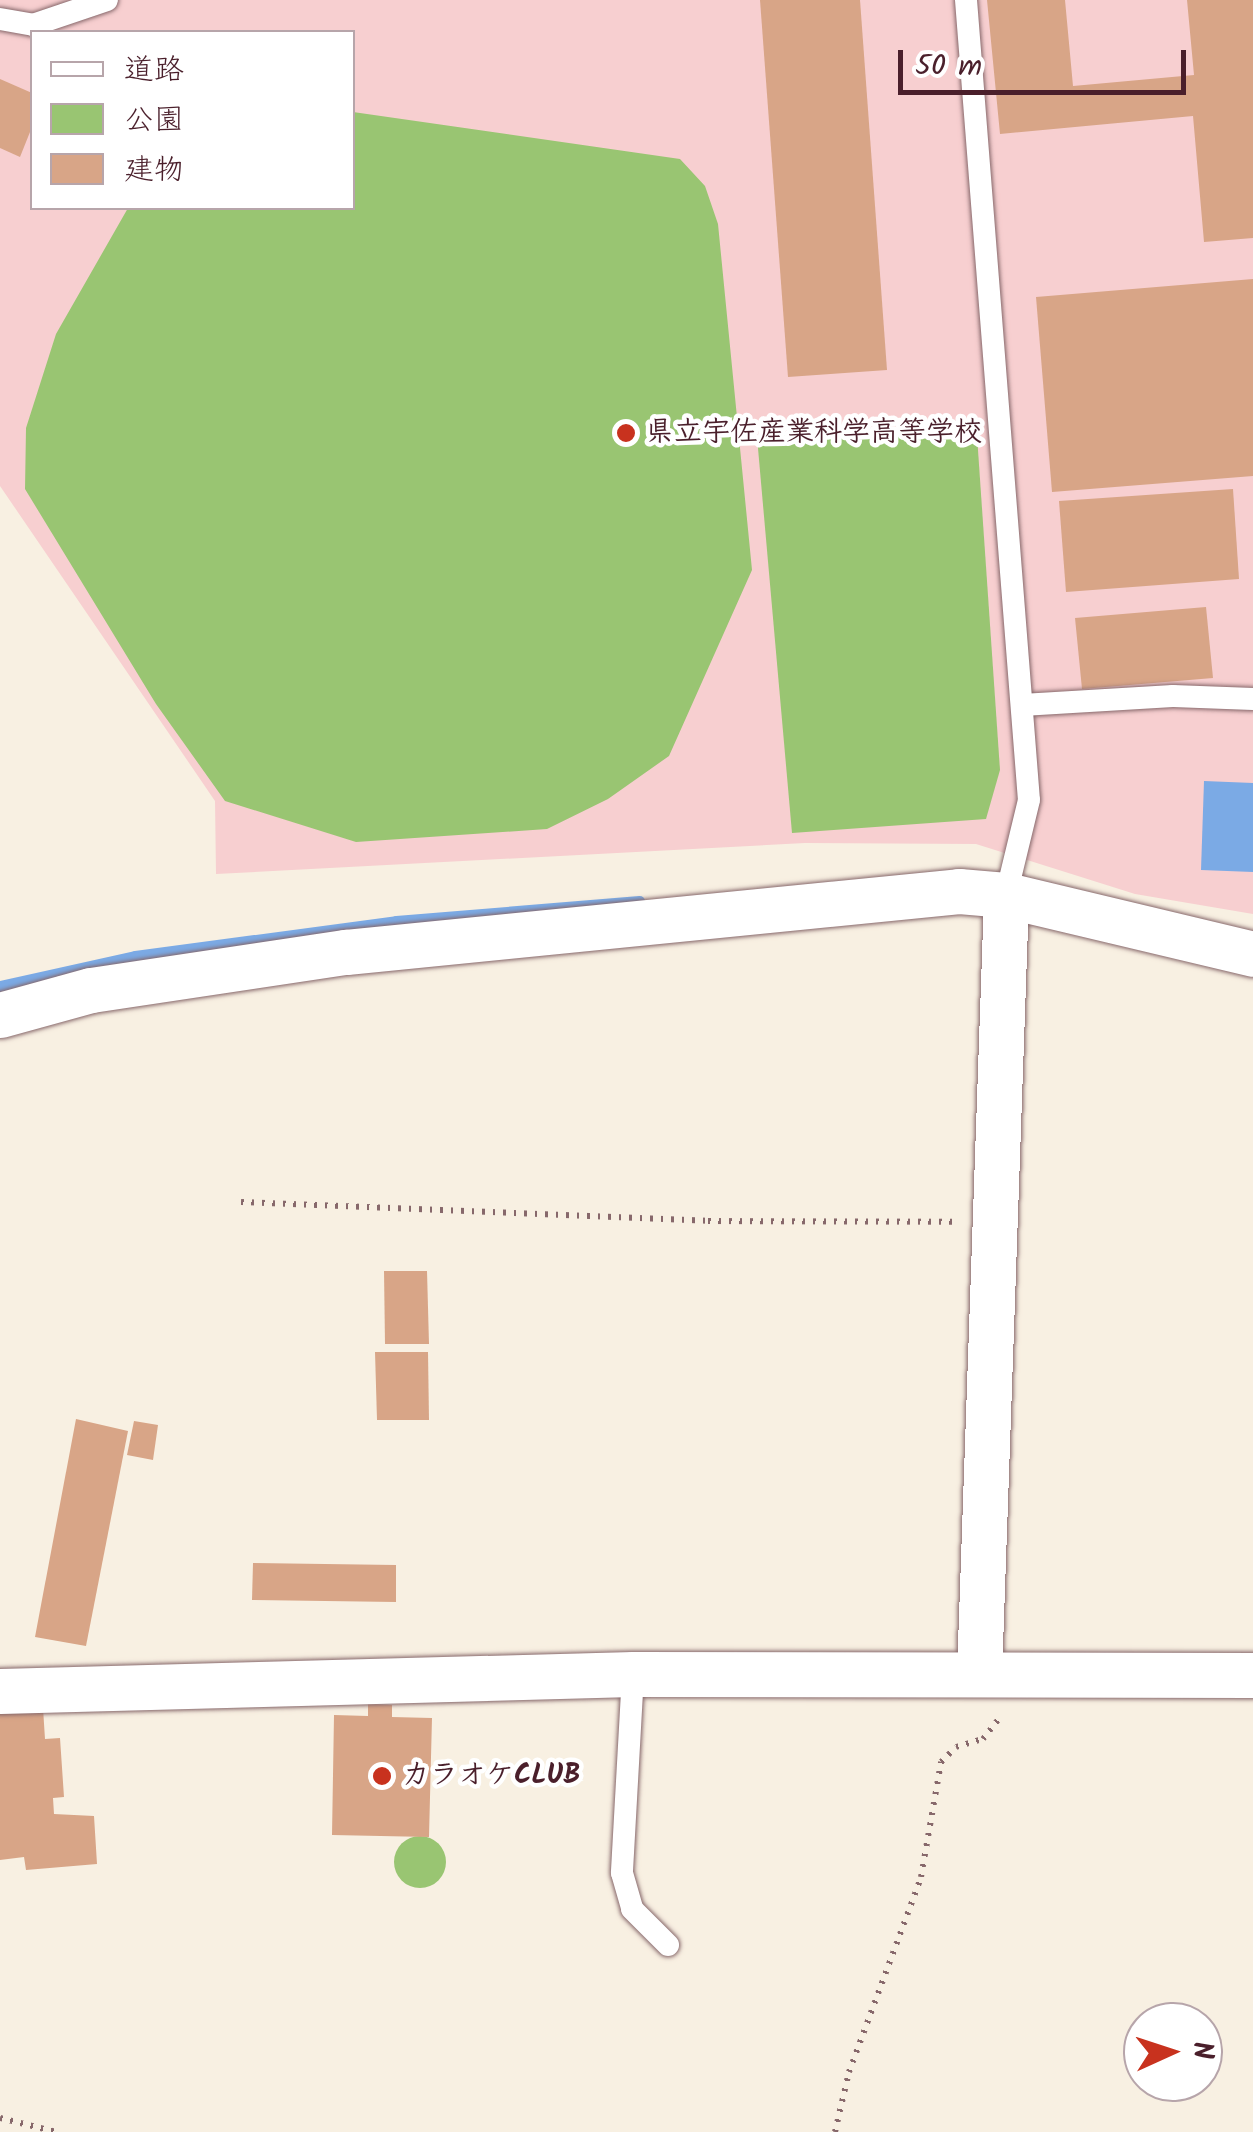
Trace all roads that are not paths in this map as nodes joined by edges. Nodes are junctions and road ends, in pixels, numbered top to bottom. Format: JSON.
{"nodes":[{"id":1,"x":107,"y":0,"type":"edge"},
{"id":2,"x":966,"y":0,"type":"edge"},
{"id":3,"x":0,"y":19,"type":"edge"},
{"id":4,"x":1253,"y":699,"type":"edge"},
{"id":5,"x":1022,"y":705,"type":"junction"},
{"id":6,"x":1006,"y":895,"type":"junction"},
{"id":7,"x":1253,"y":954,"type":"edge"},
{"id":8,"x":0,"y":1014,"type":"edge"},
{"id":9,"x":633,"y":1674,"type":"junction"},
{"id":10,"x":994,"y":1674,"type":"junction"},
{"id":11,"x":1253,"y":1674,"type":"edge"},
{"id":12,"x":0,"y":1691,"type":"edge"},
{"id":13,"x":668,"y":1945,"type":"dead end"}],
"edges":[{"from":1,"to":3,"type":"lane"},
{"from":2,"to":5,"type":"lane"},
{"from":4,"to":5,"type":"lane"},
{"from":5,"to":6,"type":"lane"},
{"from":6,"to":7,"type":"street"},
{"from":6,"to":8,"type":"street"},
{"from":6,"to":10,"type":"street"},
{"from":9,"to":10,"type":"street"},
{"from":9,"to":12,"type":"street"},
{"from":9,"to":13,"type":"lane"},
{"from":10,"to":11,"type":"street"}]}
